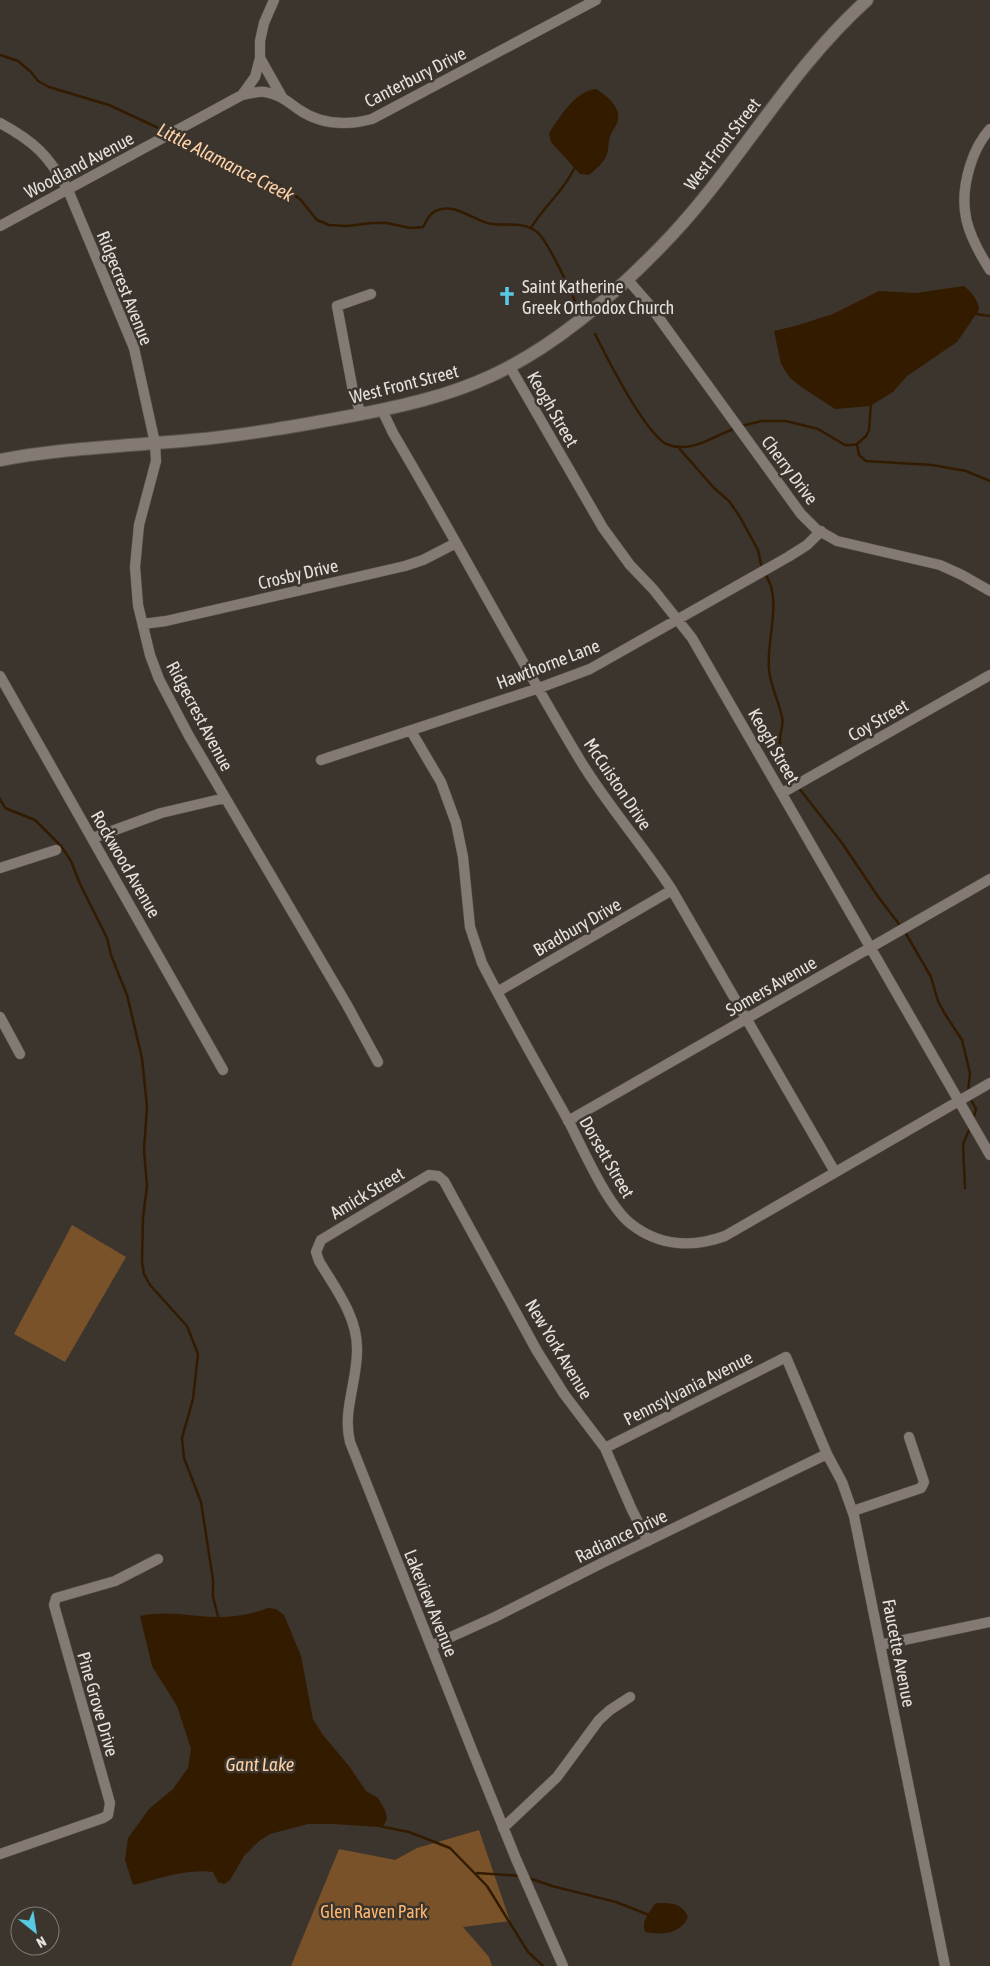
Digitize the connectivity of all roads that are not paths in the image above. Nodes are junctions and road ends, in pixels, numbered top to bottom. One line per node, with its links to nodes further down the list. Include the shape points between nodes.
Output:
1 (274, 0): 4 (street, Woodland Avenue, via 264,23)
2 (596, 0): 6 (street, Canterbury Drive, via 372,119 331,123 311,117)
3 (867, 0): 12 (street, West Front Street, via 809,60 683,222)
4 (260, 58): 5 (street, Woodland Avenue, via 255,77); 6 (street)
5 (242, 95): 6 (street, Canterbury Drive, via 263,92); 9 (street, Woodland Avenue)
6 (282, 97)
7 (0, 123): 9 (street, Ridgecrest Avenue, via 42,152)
8 (990, 129): 11 (street, via 972,157 965,181 963,206 966,223)
9 (68, 190): 10 (street, Woodland Avenue); 17 (street, Ridgecrest Avenue, via 134,348)
10 (0, 226)
11 (990, 270)
12 (627, 279): 14 (street, West Front Street, via 602,302); 19 (street, Cherry Drive, via 648,303 801,514)
13 (371, 294): 16 (street, via 337,306 353,391)
14 (510, 367): 15 (street, West Front Street, via 451,392); 22 (street, Keogh Street, via 603,528 630,565)
15 (382, 410): 16 (street, West Front Street); 20 (street, McCuiston Drive)
16 (361, 414): 17 (street, West Front Street, via 244,434)
17 (155, 443): 18 (street, West Front Street, via 46,452); 23 (street, Ridgecrest Avenue, via 154,472 136,545 136,586)
18 (0, 460)
19 (821, 531): 21 (street, Cherry Drive, via 837,541 860,548 940,565); 22 (street, Hawthorne Lane, via 788,557)
20 (456, 543): 23 (street, Crosby Drive, via 405,566); 26 (street, McCuiston Drive)
21 (990, 592)
22 (678, 619): 26 (street, Hawthorne Lane, via 590,668); 29 (street, Keogh Street, via 710,666)
23 (143, 624): 30 (street, Ridgecrest Avenue, via 159,679)
24 (990, 675): 29 (street, Coy Street)
25 (0, 676): 31 (street, Rockwood Avenue)
26 (539, 688): 27 (street, Hawthorne Lane); 35 (street, McCuiston Drive, via 596,786)
27 (412, 731): 28 (street, Hawthorne Lane); 37 (street, Dorsett Street, via 451,806 460,840 470,927 482,963)
28 (321, 760)
29 (782, 793): 36 (street, Keogh Street)
30 (225, 798): 31 (street, via 154,816); 41 (street, Ridgecrest Avenue)
31 (93, 838): 42 (street, Rockwood Avenue)
32 (56, 850): 33 (street)
33 (0, 868)
34 (990, 879): 36 (street, Somers Avenue)
35 (672, 890): 37 (street, Bradbury Drive); 39 (street, McCuiston Drive)
36 (870, 948): 39 (street, Somers Avenue); 44 (street, Keogh Street)
37 (497, 992): 45 (street, Dorsett Street)
38 (0, 1017): 40 (street)
39 (746, 1019): 45 (street, Somers Avenue); 47 (street, McCuiston Drive)
40 (20, 1054)
41 (378, 1062)
42 (223, 1070)
43 (990, 1083): 44 (street, Dorsett Street)
44 (958, 1101): 46 (street, Keogh Street); 47 (street, Dorsett Street)
45 (568, 1121): 47 (street, Dorsett Street, via 620,1213 643,1232 667,1242 698,1244 725,1236)
46 (990, 1155)
47 (835, 1172)
48 (438, 1176): 49 (street, Amick Street, via 419,1180 321,1240); 52 (street, New York Avenue, via 466,1218 564,1394)
49 (318, 1246): 58 (street, Lakeview Avenue, via 319,1261 356,1333 357,1350 346,1422 350,1442)
50 (786, 1357): 52 (street, Pennsylvania Avenue); 53 (street, Faucette Avenue)
51 (909, 1437): 54 (street, via 924,1482 920,1488)
52 (605, 1448): 55 (street, New York Avenue)
53 (827, 1454): 54 (street, Faucette Avenue); 55 (street, Radiance Drive)
54 (853, 1511): 59 (street, Faucette Avenue)
55 (648, 1541): 58 (street, Radiance Drive)
56 (158, 1559): 62 (street, Pine Grove Drive, via 115,1581 56,1598 55,1602 110,1804 108,1815)
57 (990, 1622): 59 (street)
58 (430, 1646): 61 (street, Lakeview Avenue)
59 (880, 1646): 64 (street, Faucette Avenue)
60 (630, 1697): 61 (street, via 599,1720 557,1777)
61 (503, 1828): 63 (street, Lakeview Avenue)
62 (0, 1854)
63 (563, 1966)
64 (946, 1966)

